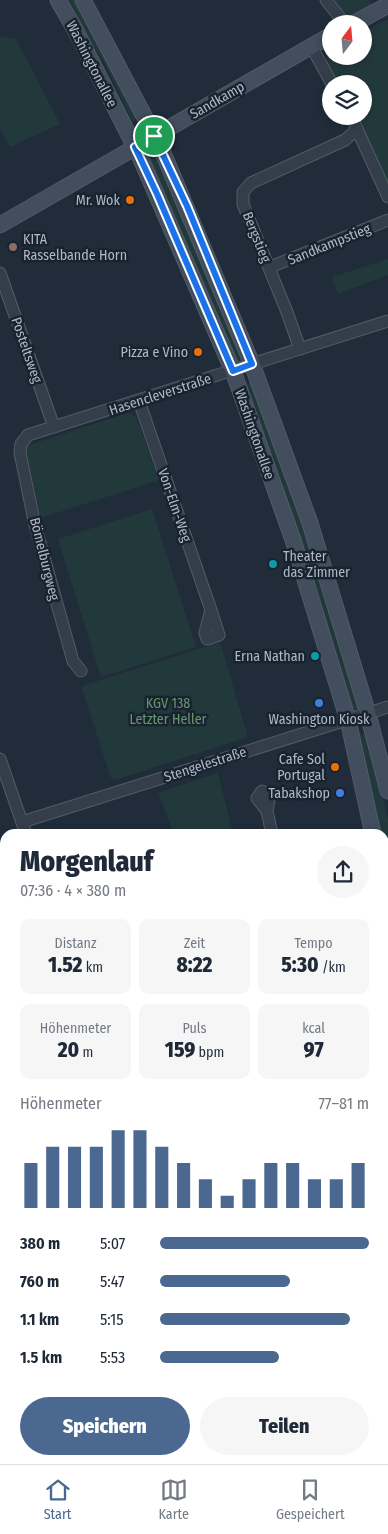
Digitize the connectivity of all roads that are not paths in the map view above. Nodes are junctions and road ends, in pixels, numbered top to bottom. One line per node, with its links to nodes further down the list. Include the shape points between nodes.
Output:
1 (58, 0): 13 (street, Washingtonallee)
2 (83, 0): 12 (street, Washingtonallee)
3 (326, 0): 5 (street)
4 (388, 5): 6 (street)
5 (338, 15)
6 (370, 15)
7 (322, 40): 8 (street, Sandkamp)
8 (311, 46): 9 (street); 12 (street, Sandkamp)
9 (327, 75)
10 (355, 125): 11 (street)
11 (357, 130): 14 (street); 17 (street, Bergstieg, via 345,140 251,183 243,192 244,204)
12 (154, 136): 13 (street, Sandkamp); 21 (street, Washingtonallee, via 187,206)
13 (135, 147): 16 (street, Sandkamp); 22 (street, Washingtonallee)
14 (388, 197)
15 (388, 220): 17 (street, Sandkampstieg)
16 (0, 225)
17 (270, 268): 20 (street, Bergstieg)
18 (0, 273): 24 (street, Posteltsweg)
19 (388, 321): 20 (street, Hasencleverstraße)
20 (300, 349): 21 (street, Hasencleverstraße)
21 (252, 364): 22 (street, Hasencleverstraße); 29 (street, Washingtonallee, via 310,523)
22 (233, 371): 23 (street, Hasencleverstraße); 30 (street, Washingtonallee, via 293,540)
23 (139, 401): 24 (street, Hasencleverstraße); 26 (street, Von-Elm-Weg)
24 (54, 427): 25 (street, Hasencleverstraße, via 28,435)
25 (21, 444): 27 (street, Bömelburgweg, via 20,453 35,525 73,661)
26 (210, 610)
27 (81, 671)
28 (388, 707): 29 (street, Stengelestraße)
29 (368, 714): 30 (street, Stengelestraße); 32 (street, Washingtonallee)
30 (348, 720): 34 (street, Stengelestraße); 37 (street, Washingtonallee)
31 (0, 759): 34 (street)
32 (388, 791)
33 (267, 811): 36 (street)
34 (22, 822): 35 (street)
35 (24, 829)
36 (271, 829)
37 (373, 829)

